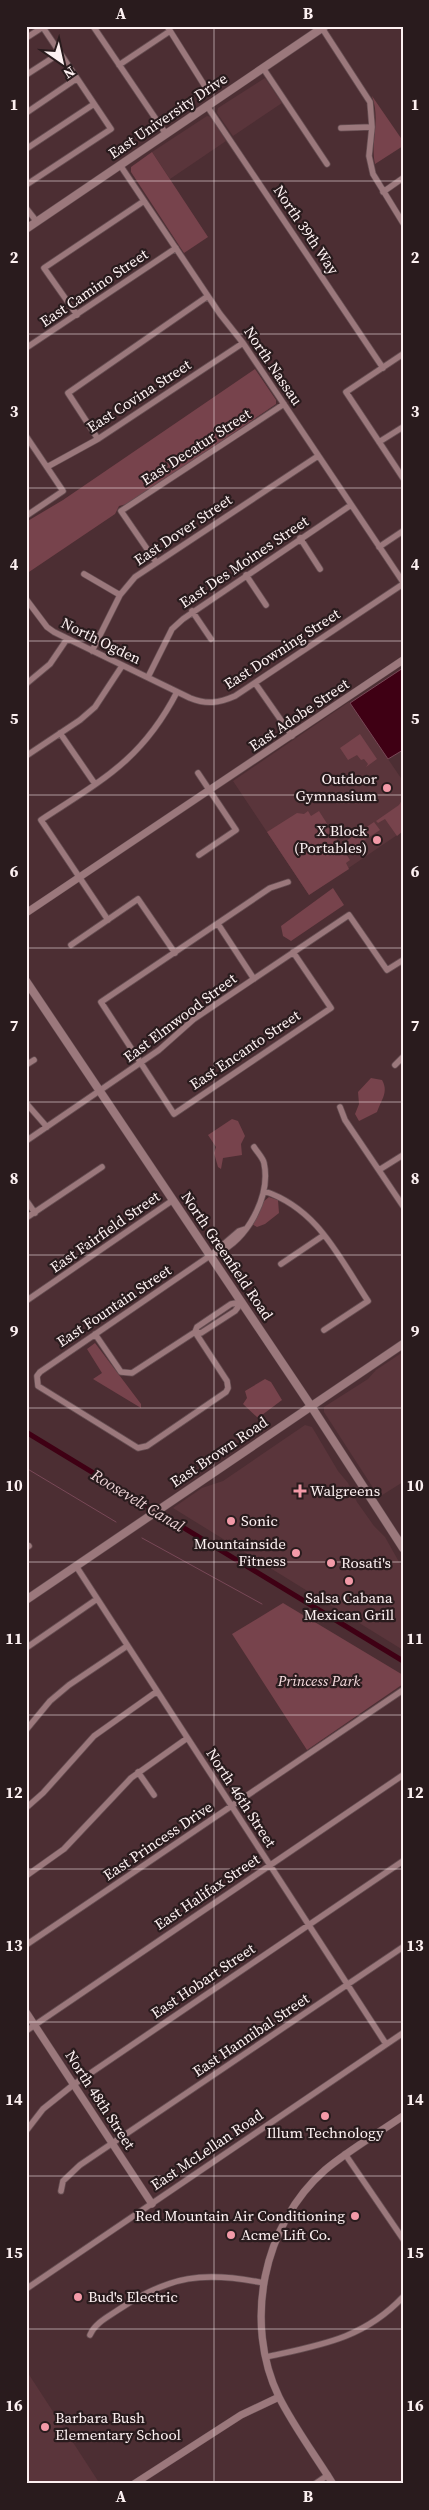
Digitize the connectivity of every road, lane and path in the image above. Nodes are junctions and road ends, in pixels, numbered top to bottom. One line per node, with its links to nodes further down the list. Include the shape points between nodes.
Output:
1 (42, 26): 5 (street); 6 (street)
2 (94, 27): 7 (street)
3 (324, 27): 8 (main road, East University Drive); 16 (street, via 365,91 370,102)
4 (169, 28): 7 (street); 11 (street)
5 (26, 38)
6 (60, 53): 9 (street); 10 (street)
7 (119, 64): 17 (street)
8 (263, 68): 13 (main road, East University Drive); 19 (street)
9 (26, 75)
10 (76, 79): 12 (street); 14 (street)
11 (206, 88)
12 (94, 104): 18 (street); 22 (street, via 111,129)
13 (207, 106): 17 (main road, East University Drive); 35 (street, North 39th Way)
14 (26, 113)
15 (341, 128): 16 (street)
16 (372, 128): 23 (street, via 369,156 373,174)
17 (166, 134): 20 (main road, East University Drive)
18 (26, 150)
19 (327, 164)
20 (120, 165): 24 (street, North Nassau); 26 (main road, East University Drive)
21 (403, 178): 23 (street)
22 (26, 186)
23 (383, 192): 27 (street)
24 (144, 201): 29 (street, North Nassau); 31 (street, via 44,268)
25 (26, 208): 26 (street)
26 (37, 222): 28 (main road, East University Drive)
27 (403, 222)
28 (27, 227)
29 (176, 248): 30 (street, North Nassau); 31 (street, East Camino Street)
30 (208, 296): 32 (street, North Nassau); 39 (street, via 68,393)
31 (77, 316): 33 (street, East Camino Street)
32 (243, 343): 36 (street, North Nassau); 39 (street, East Covina Street)
33 (27, 345)
34 (403, 354): 35 (street)
35 (383, 368): 40 (street, via 346,392)
36 (284, 404): 41 (street, North Nassau); 49 (street, East Decatur Street, via 121,511)
37 (403, 427): 40 (street)
38 (26, 436): 42 (street)
39 (98, 439): 42 (street, East Covina Street)
40 (379, 442): 43 (street)
41 (318, 456): 44 (street, North Nassau); 49 (street, East Dover Street)
42 (47, 467): 45 (street, via 63,491)
43 (403, 478)
44 (351, 505): 47 (street, East Des Moines Street); 48 (street, North Nassau)
45 (26, 516)
46 (403, 531): 48 (street)
47 (300, 538): 50 (street); 52 (street, East Des Moines Street)
48 (379, 547): 53 (street, North Nassau)
49 (156, 562): 54 (street, East Dover Street)
50 (320, 569)
51 (84, 574): 54 (street)
52 (246, 576): 56 (street); 58 (street, East Des Moines Street)
53 (403, 583): 65 (street, East Downing Street)
54 (120, 595): 61 (street, East Dover Street)
55 (26, 598): 57 (street, North Ogden)
56 (266, 605)
57 (29, 608): 59 (street, North Ogden, via 47,627)
58 (192, 611): 60 (street); 64 (street, East Des Moines Street, via 172,629)
59 (67, 639): 61 (street, North Ogden); 66 (street, via 50,664)
60 (211, 639)
61 (92, 651): 63 (street, North Ogden)
62 (403, 660): 69 (street, East Adobe Street)
63 (122, 666): 64 (street, North Ogden); 68 (street, via 95,707)
64 (148, 677): 67 (street, North Ogden)
65 (254, 682): 67 (street, East Downing Street, via 219,703 196,701); 69 (street)
66 (26, 684)
67 (177, 692): 72 (street, via 158,727 144,744)
68 (60, 733): 70 (street); 72 (street)
69 (292, 736): 73 (street, East Adobe Street)
70 (26, 756)
71 (198, 773): 73 (street)
72 (96, 784): 75 (street, via 41,820)
73 (210, 791): 74 (street, via 236,830); 75 (street, East Adobe Street)
74 (199, 855)
75 (80, 878): 77 (street, East Adobe Street); 78 (street)
76 (288, 882): 79 (street, via 270,888)
77 (27, 910)
78 (108, 920): 80 (street); 82 (street, via 138,900)
79 (218, 924): 82 (street); 84 (street)
80 (71, 945)
81 (293, 952): 83 (street, East Elmwood Street, via 349,915 387,970); 84 (street, East Elmwood Street); 88 (street, East Encanto Street, via 331,1008 174,1114)
82 (175, 953): 88 (street, via 101,1002)
83 (403, 960)
84 (254, 978): 88 (street, East Elmwood Street, via 194,1019)
85 (26, 981): 91 (main road, North Greenfield Road)
86 (403, 1057): 90 (street)
87 (34, 1060): 89 (street)
88 (140, 1063): 91 (street, East Elmwood Street)
89 (26, 1064)
90 (395, 1065)
91 (100, 1091): 94 (street, East Elmwood Street); 102 (main road, North Greenfield Road)
92 (26, 1103): 94 (street)
93 (340, 1107): 99 (street, via 345,1120)
94 (46, 1127): 95 (street, East Elmwood Street)
95 (26, 1141)
96 (254, 1147): 100 (street, via 264,1161)
97 (403, 1155): 99 (street)
98 (102, 1167): 104 (street)
99 (379, 1170): 103 (street)
100 (264, 1191): 106 (street, via 292,1203); 107 (street, East Fountain Street, via 245,1228)
101 (26, 1200): 104 (street)
102 (173, 1200): 107 (main road, North Greenfield Road); 109 (street, East Fairfield Street)
103 (403, 1206)
104 (35, 1213): 105 (street)
105 (26, 1218)
106 (324, 1234): 108 (street); 113 (street, via 368,1301)
107 (211, 1255): 110 (main road, North Greenfield Road); 115 (street, East Fountain Street)
108 (281, 1264)
109 (26, 1301)
110 (242, 1302): 111 (street, via 231,1304); 112 (street); 117 (main road, North Greenfield Road)
111 (206, 1320): 112 (street); 114 (street)
112 (210, 1327): 114 (street, via 201,1333)
113 (324, 1330)
114 (195, 1332): 115 (street, via 136,1372 128,1374 121,1372); 115 (street, East Fountain Street, via 228,1384 226,1392 138,1448 42,1390 37,1381 40,1372)
115 (95, 1334)
116 (403, 1344): 117 (main road, East Brown Road)
117 (311, 1406): 118 (main road, North Greenfield Road); 119 (main road, East Brown Road)
118 (403, 1548)
119 (76, 1566): 120 (street, North 46th Street); 121 (main road, East Brown Road)
120 (97, 1599): 122 (street, North 46th Street); 123 (street)
121 (26, 1600)
122 (127, 1646): 125 (street, North 46th Street); 126 (street, via 69,1685 50,1701)
123 (26, 1648)
124 (403, 1690): 131 (street, East Princess Drive)
125 (156, 1692): 127 (street, North 46th Street); 132 (street, via 94,1736 44,1793)
126 (26, 1730)
127 (186, 1739): 128 (street); 131 (street, North 46th Street)
128 (138, 1772): 130 (street); 135 (street, via 64,1849)
129 (403, 1775): 134 (street, East Halifax Street)
130 (154, 1795)
131 (231, 1806): 134 (street, North 46th Street); 137 (street, East Princess Drive)
132 (26, 1808)
133 (403, 1861): 136 (street, East Hobart Street)
134 (270, 1865): 136 (street, North 46th Street); 141 (street, East Halifax Street)
135 (26, 1876)
136 (308, 1925): 139 (street, North 46th Street); 145 (street, East Hobart Street)
137 (26, 1945)
138 (403, 1947): 139 (street, East Hannibal Street)
139 (347, 1985): 144 (street, North 46th Street); 148 (street, East Hannibal Street)
140 (26, 2012): 141 (street, North 48th Street)
141 (35, 2025): 142 (street, East Halifax Street); 145 (street, North 48th Street)
142 (26, 2031)
143 (403, 2032): 144 (street, East McLellan Road)
144 (386, 2044): 151 (street, East McLellan Road)
145 (73, 2085): 147 (street, East Hobart Street, via 43,2109); 148 (street, North 48th Street)
146 (403, 2116): 149 (street)
147 (26, 2132)
148 (112, 2144): 150 (street, East Hannibal Street, via 69,2174); 151 (street, North 48th Street)
149 (345, 2154): 152 (street); 153 (street, via 324,2171 294,2205 279,2232)
150 (61, 2191)
151 (152, 2204): 154 (street, East McLellan Road)
152 (403, 2239)
153 (264, 2283): 156 (street, via 213,2275 164,2286 132,2301 98,2324); 157 (street, via 261,2314)
154 (26, 2289)
155 (403, 2297): 157 (street, via 382,2317 345,2338)
156 (90, 2335)
157 (266, 2356): 158 (street)
158 (279, 2397): 159 (street); 160 (street, via 241,2415)
159 (328, 2475): 161 (street); 162 (street)
160 (134, 2484)
161 (314, 2484)
162 (333, 2484)

